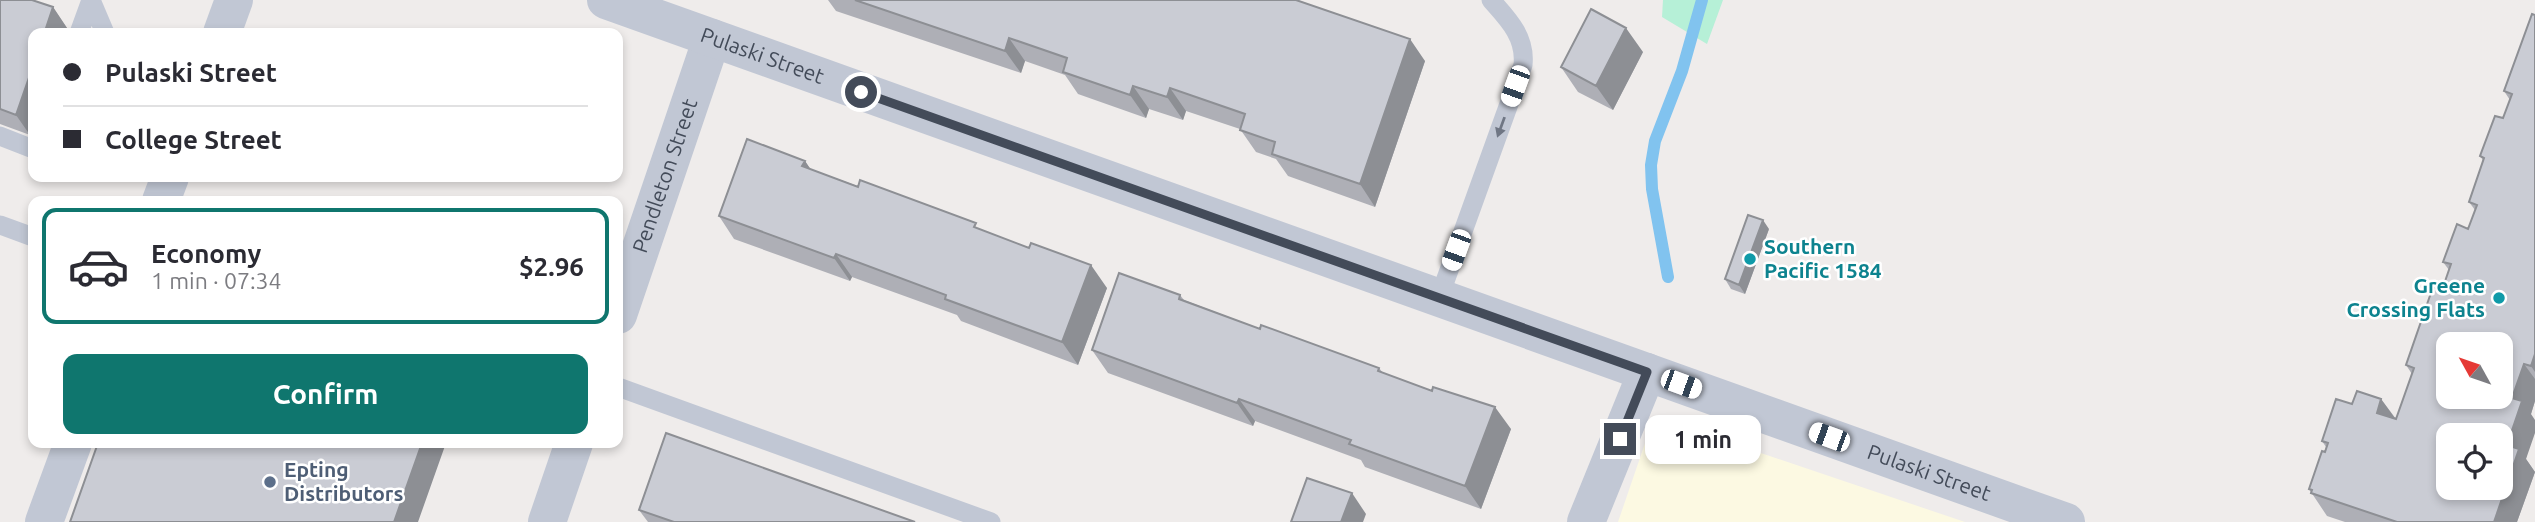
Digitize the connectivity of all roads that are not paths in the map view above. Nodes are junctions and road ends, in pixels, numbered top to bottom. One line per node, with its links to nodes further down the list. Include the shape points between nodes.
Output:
1 (91, 0): 5 (lane); 6 (lane); 7 (lane)
2 (234, 0): 8 (street)
3 (606, 0): 9 (street, Pulaski Street)
4 (1491, 0): 14 (lane, one-way to 14, via 1521,40 1523,65)
5 (81, 28)
6 (87, 28)
7 (103, 28)
8 (224, 28)
9 (712, 38): 14 (street, Pulaski Street); 15 (street, Pendleton Street)
10 (0, 136): 11 (lane)
11 (28, 147)
12 (0, 225): 13 (lane)
13 (28, 235)
14 (1439, 298): 16 (street, Pulaski Street)
15 (623, 300)
16 (1647, 372): 23 (street); 24 (street, Pulaski Street)
17 (623, 389): 22 (lane)
18 (71, 448): 20 (street)
19 (572, 448): 21 (street)
20 (44, 522)
21 (547, 522)
22 (991, 522)
23 (1587, 522)
24 (2066, 522)

